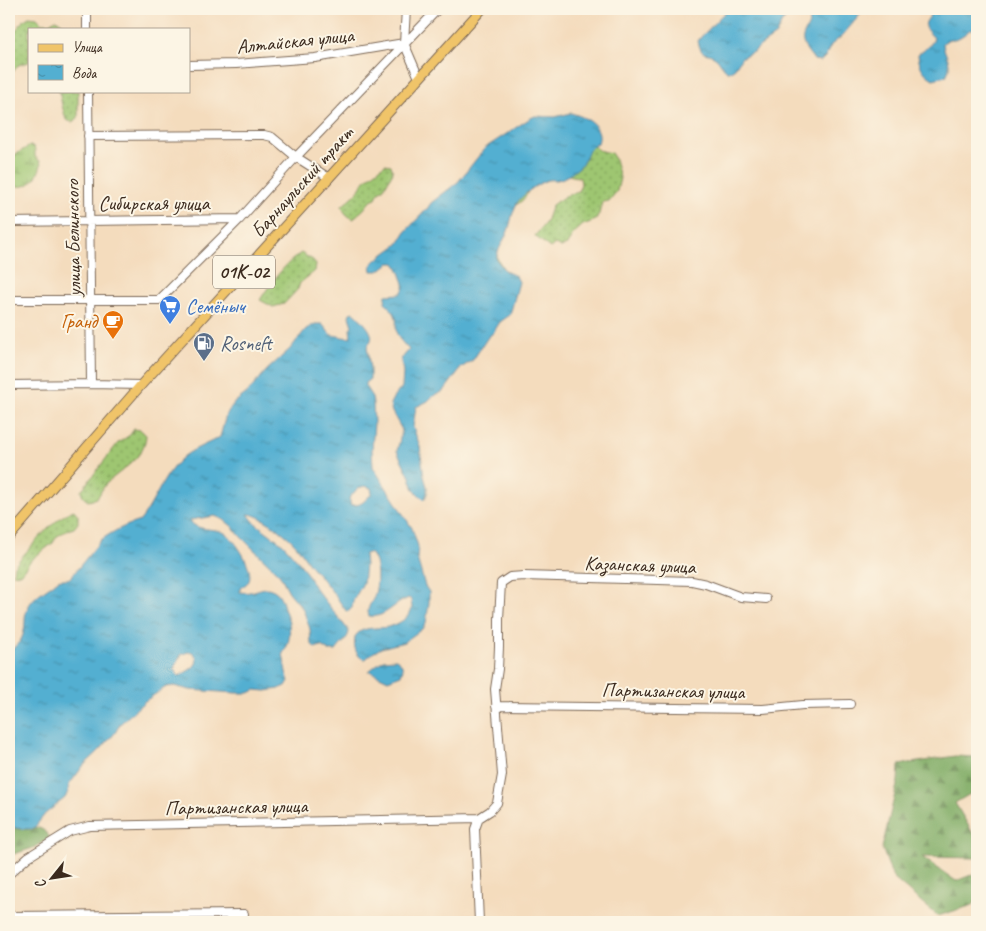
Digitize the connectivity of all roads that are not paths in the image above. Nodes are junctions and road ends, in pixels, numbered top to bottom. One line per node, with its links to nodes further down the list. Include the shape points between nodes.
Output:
1 (87, 9): 5 (street)
2 (406, 9): 6 (street)
3 (438, 9): 6 (street)
4 (482, 9): 8 (main road, Барнаульский тракт / 01К-02)
5 (87, 28)
6 (404, 43): 7 (street, Алтайская улица, via 315,58); 8 (street); 11 (street)
7 (190, 65)
8 (419, 78): 12 (main road, Барнаульский тракт / 01К-02)
9 (88, 92): 10 (street, улица Белинского)
10 (88, 136): 11 (street, via 264,135 272,137); 14 (street, улица Белинского)
11 (296, 157): 12 (street); 13 (street)
12 (329, 178): 20 (main road, Барнаульский тракт / 01К-02)
13 (240, 219): 14 (street, Сибирская улица); 17 (street, via 159,300)
14 (89, 220): 15 (street, Сибирская улица); 17 (street, улица Белинского)
15 (9, 222)
16 (9, 300): 17 (street)
17 (90, 300): 18 (street, улица Белинского)
18 (91, 384): 19 (street); 20 (street)
19 (9, 385)
20 (141, 385): 21 (main road, Барнаульский тракт / 01К-02)
21 (9, 537)
22 (766, 599): 24 (street, Казанская улица, via 740,597 692,581 510,578 501,583)
23 (850, 704): 24 (street, Партизанская улица, via 763,709)
24 (496, 706): 25 (street, via 502,775 497,803)
25 (479, 818): 26 (street, Партизанская улица, via 90,826 70,831 28,857); 29 (street, via 476,829)
26 (9, 874)
27 (244, 914): 28 (street)
28 (9, 916)
29 (479, 922)

